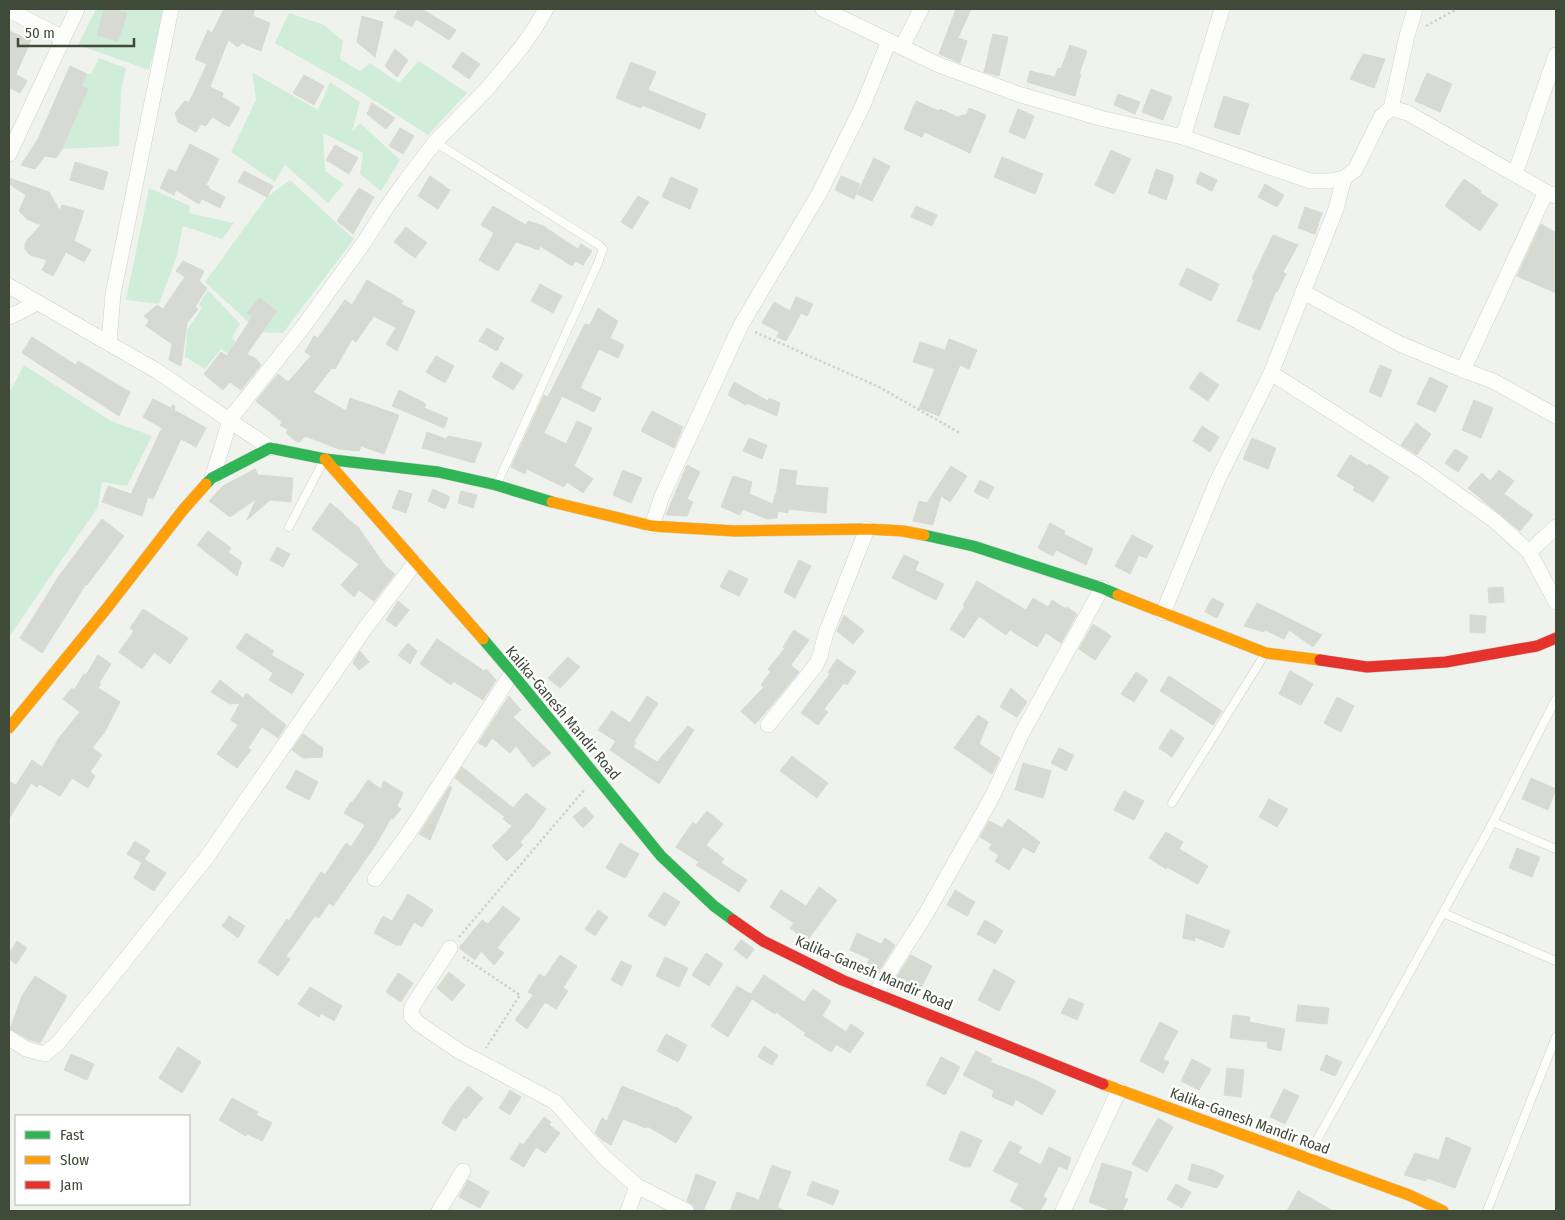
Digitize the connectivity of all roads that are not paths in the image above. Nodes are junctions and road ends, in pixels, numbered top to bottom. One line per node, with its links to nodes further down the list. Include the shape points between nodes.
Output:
1 (77, 9): 9 (street)
2 (171, 9): 23 (street, via 113,294)
3 (546, 9): 14 (street, via 521,48 487,89)
4 (823, 9): 10 (street)
5 (921, 9): 10 (street)
6 (1222, 9): 13 (street)
7 (1415, 9): 12 (street)
8 (9, 10): 9 (street)
9 (63, 38): 15 (street)
10 (896, 44): 13 (street, via 939,65 1018,94 1100,118); 32 (street, via 820,192 741,325 662,496)
11 (1556, 55): 16 (street)
12 (1392, 108): 16 (street, via 1408,113); 17 (street, via 1381,118 1355,170)
13 (1183, 137): 17 (street, via 1310,181)
14 (435, 142): 27 (street, via 303,327); 31 (lane, via 603,249)
15 (9, 154)
16 (1515, 174): 18 (street)
17 (1344, 178): 20 (street, via 1336,209)
18 (1551, 194): 24 (street)
19 (9, 286): 21 (street)
20 (1303, 292): 24 (street, via 1400,344); 25 (street)
21 (37, 303): 22 (street); 23 (street)
22 (9, 317)
23 (109, 343): 27 (street)
24 (1463, 370): 26 (street, via 1493,381)
25 (1271, 373): 36 (street, via 1422,469 1495,521); 40 (street, via 1218,479)
26 (1556, 416)
27 (230, 420): 28 (street); 30 (street)
28 (270, 448): 29 (street); 30 (street)
29 (325, 458): 31 (street, via 438,472); 33 (lane); 37 (street, Kalika-Ganesh Mandir Road)
30 (212, 478): 46 (street)
31 (496, 485): 32 (street)
32 (652, 526): 35 (street, via 735,531)
33 (289, 527)
34 (1556, 527): 36 (street)
35 (867, 529): 38 (street, via 903,531 974,546); 45 (street, via 816,665)
36 (1529, 552): 39 (street)
37 (415, 563): 43 (street, Kalika-Ganesh Mandir Road); 56 (street, via 363,632 207,857 58,1043 45,1054 26,1049)
38 (1102, 588): 40 (street); 54 (street, via 1022,733 988,805)
39 (1556, 602)
40 (1163, 613): 42 (street)
41 (1556, 638): 42 (street, via 1537,646 1446,662 1367,667)
42 (1266, 653): 47 (lane)
43 (512, 673): 50 (street, via 408,834); 54 (street, Kalika-Ganesh Mandir Road, via 661,856 714,906 763,941)
44 (1556, 699): 48 (lane)
45 (768, 725)
46 (9, 728)
47 (1172, 803)
48 (1493, 822): 49 (lane); 51 (lane)
49 (1556, 849)
50 (375, 879)
51 (1443, 913): 53 (lane); 58 (lane)
52 (450, 948): 60 (street, via 412,1006 411,1016 459,1051 555,1102 605,1158)
53 (1556, 961)
54 (876, 993): 57 (street, Kalika-Ganesh Mandir Road)
55 (1556, 1037): 66 (lane)
56 (9, 1038)
57 (1119, 1090): 58 (street, Kalika-Ganesh Mandir Road); 64 (street)
58 (1307, 1158): 65 (street, Kalika-Ganesh Mandir Road, via 1409,1195)
59 (463, 1171): 61 (street)
60 (637, 1186): 62 (street); 63 (street)
61 (439, 1211)
62 (628, 1211)
63 (686, 1211)
64 (1063, 1211)
65 (1443, 1211)
66 (1488, 1211)

